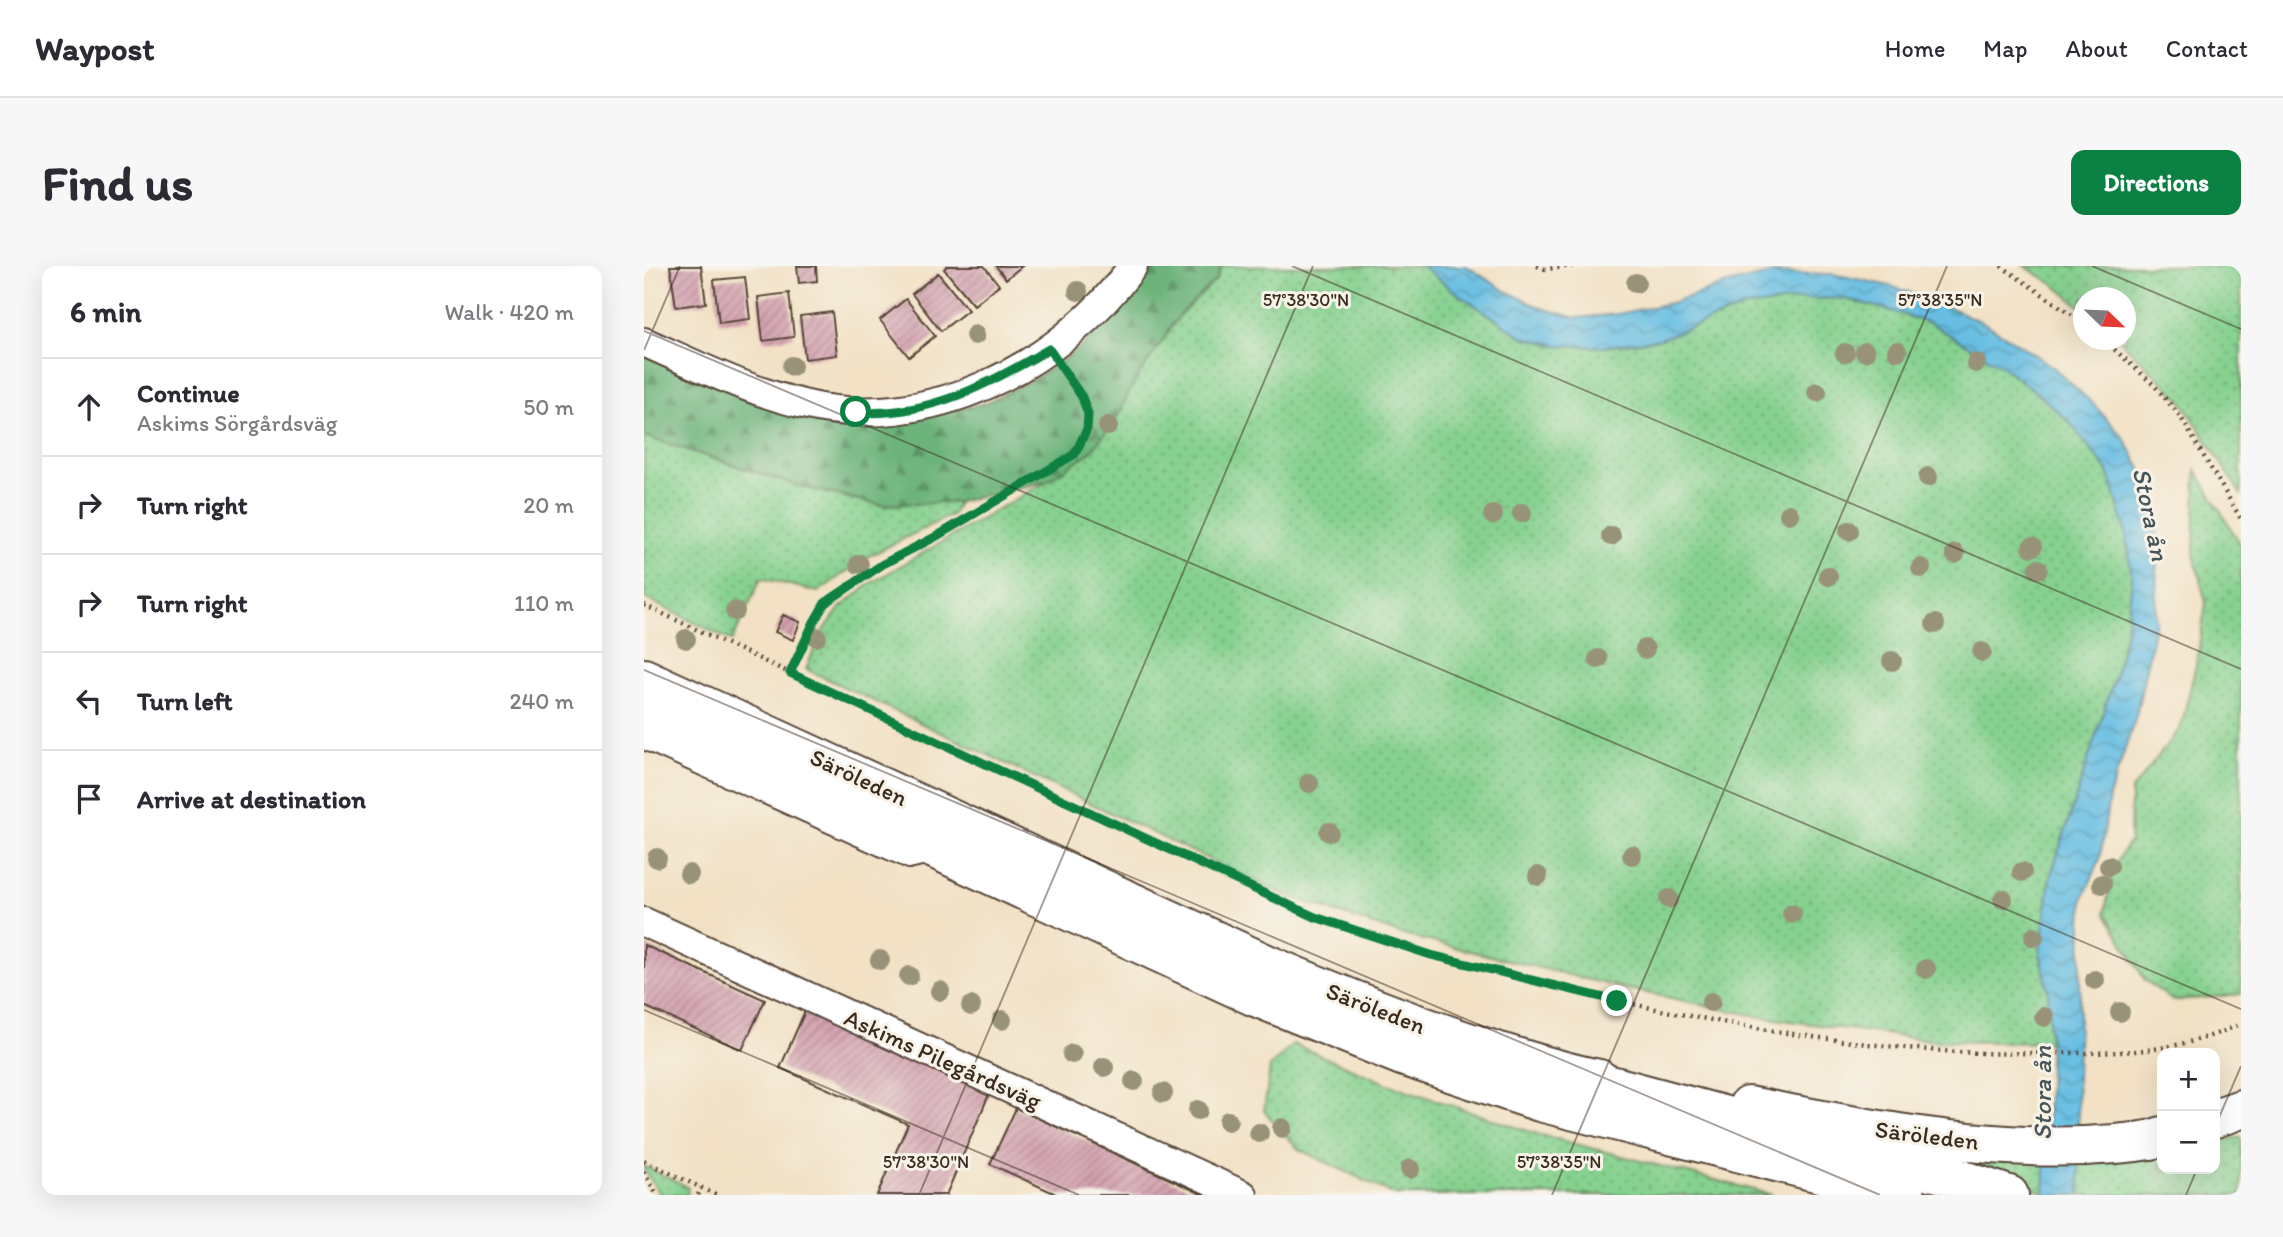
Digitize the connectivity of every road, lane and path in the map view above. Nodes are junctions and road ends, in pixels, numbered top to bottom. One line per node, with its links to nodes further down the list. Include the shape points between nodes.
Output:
1 (1133, 266): 7 (street, via 1101,305)
2 (1537, 266): 3 (path)
3 (1573, 266)
4 (2001, 266): 5 (path)
5 (2073, 315)
6 (644, 342): 7 (street, via 775,396 864,413 966,394)
7 (1049, 349): 11 (path, via 1082,397 1088,414 1087,429 1075,454 883,564 825,603)
8 (2115, 350): 9 (path, via 2180,416)
9 (2241, 519)
10 (644, 605): 11 (path)
11 (790, 673): 17 (path, via 1289,906 1431,955 1538,983 1728,1024 1981,1053 2133,1052 2180,1046)
12 (644, 678): 18 (main road, Säröleden, via 1280,970 1423,1027)
13 (644, 715): 15 (main road, Säröleden)
14 (644, 742): 15 (lane, via 909,861)
15 (945, 852): 31 (main road, Säröleden, via 1253,996 1402,1056 1540,1102)
16 (644, 922): 30 (street, Askims Pilegårdsväg)
17 (2241, 1024)
18 (1566, 1073): 23 (main road, Säröleden, via 1860,1127 1979,1143 2085,1147); 32 (main road)
19 (2241, 1109): 20 (main road)
20 (2220, 1116)
21 (2241, 1125): 22 (main road)
22 (2220, 1128)
23 (2157, 1138)
24 (644, 1161): 26 (path)
25 (644, 1172): 27 (path)
26 (701, 1188): 28 (path); 29 (path)
27 (657, 1195)
28 (698, 1195)
29 (717, 1195)
30 (1243, 1195)
31 (1906, 1195)
32 (2009, 1195)

